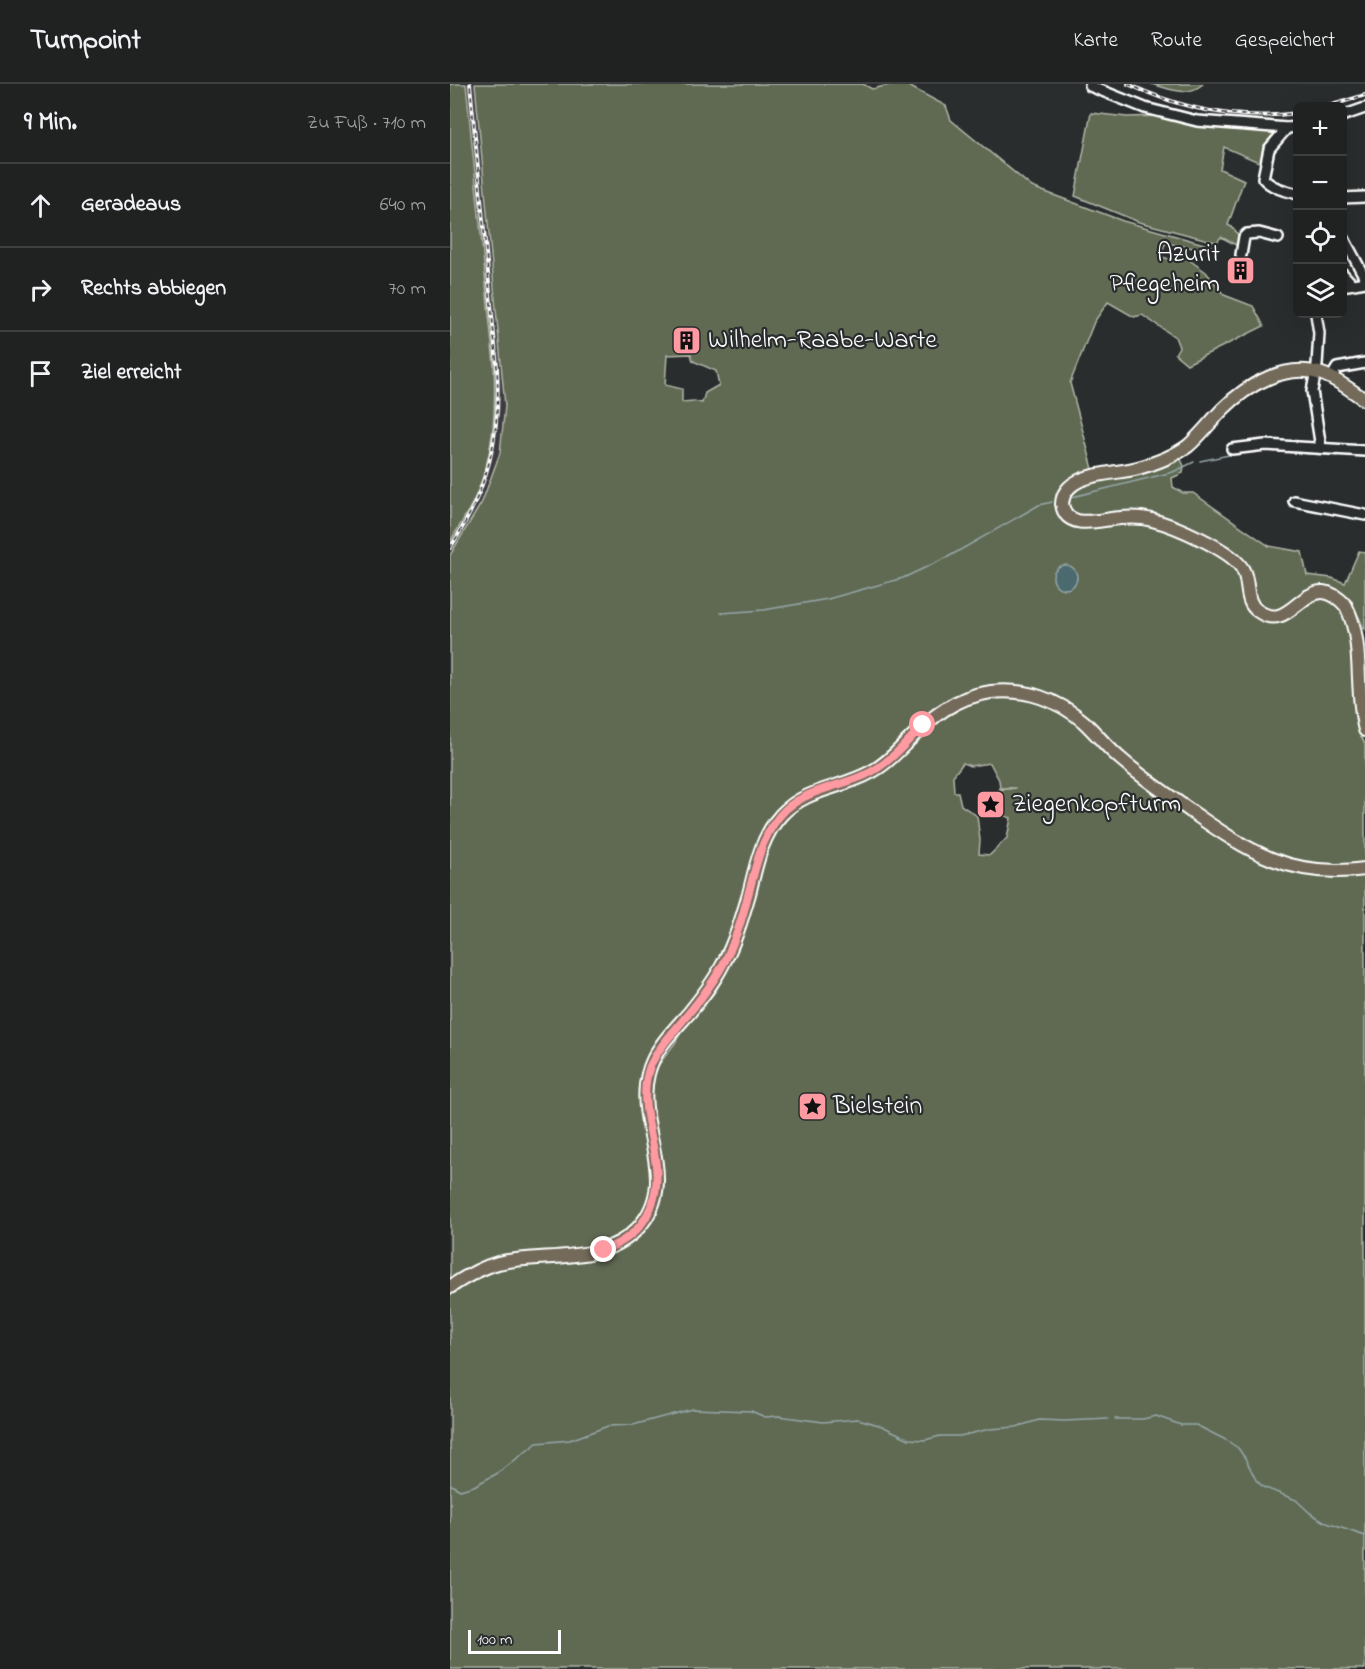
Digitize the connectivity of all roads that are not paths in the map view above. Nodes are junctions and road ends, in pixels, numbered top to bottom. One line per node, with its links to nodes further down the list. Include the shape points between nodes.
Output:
1 (1090, 86): 5 (street, via 1145,108 1197,121)
2 (1365, 108): 3 (street)
3 (1347, 114)
4 (1293, 127): 5 (street)
5 (1287, 128): 6 (street, via 1269,148 1263,178)
6 (1293, 192)
7 (1365, 197): 8 (street)
8 (1347, 198)
9 (1278, 238): 11 (street, via 1247,234)
10 (1347, 245): 12 (street)
11 (1241, 255)
12 (1365, 278)
13 (1365, 282): 14 (street)
14 (1347, 285)
15 (1317, 318): 17 (street)
16 (1365, 363): 18 (street, via 1337,368)
17 (1316, 372): 18 (main road); 20 (street, via 1312,391); 25 (main road, via 1282,374 1256,384 1170,457 1077,481 1068,488 1062,504 1064,513 1072,520 1154,520 1216,547 1239,564 1251,604 1267,615 1283,615 1318,593 1340,600 1352,615 1363,642)
18 (1331, 378): 19 (main road)
19 (1365, 400)
20 (1321, 448): 21 (street, via 1265,445); 22 (street)
21 (1232, 449)
22 (1365, 451)
23 (1294, 501): 24 (street)
24 (1365, 516)
25 (1365, 730)
26 (1365, 869): 27 (main road, via 1303,868 1247,849 1140,775 1078,717 1050,700 999,691 960,701 936,713 879,768 801,799 769,831 725,961 650,1067 645,1104 656,1157 657,1187 652,1205 637,1229 604,1250 495,1264)
27 (450, 1287)

